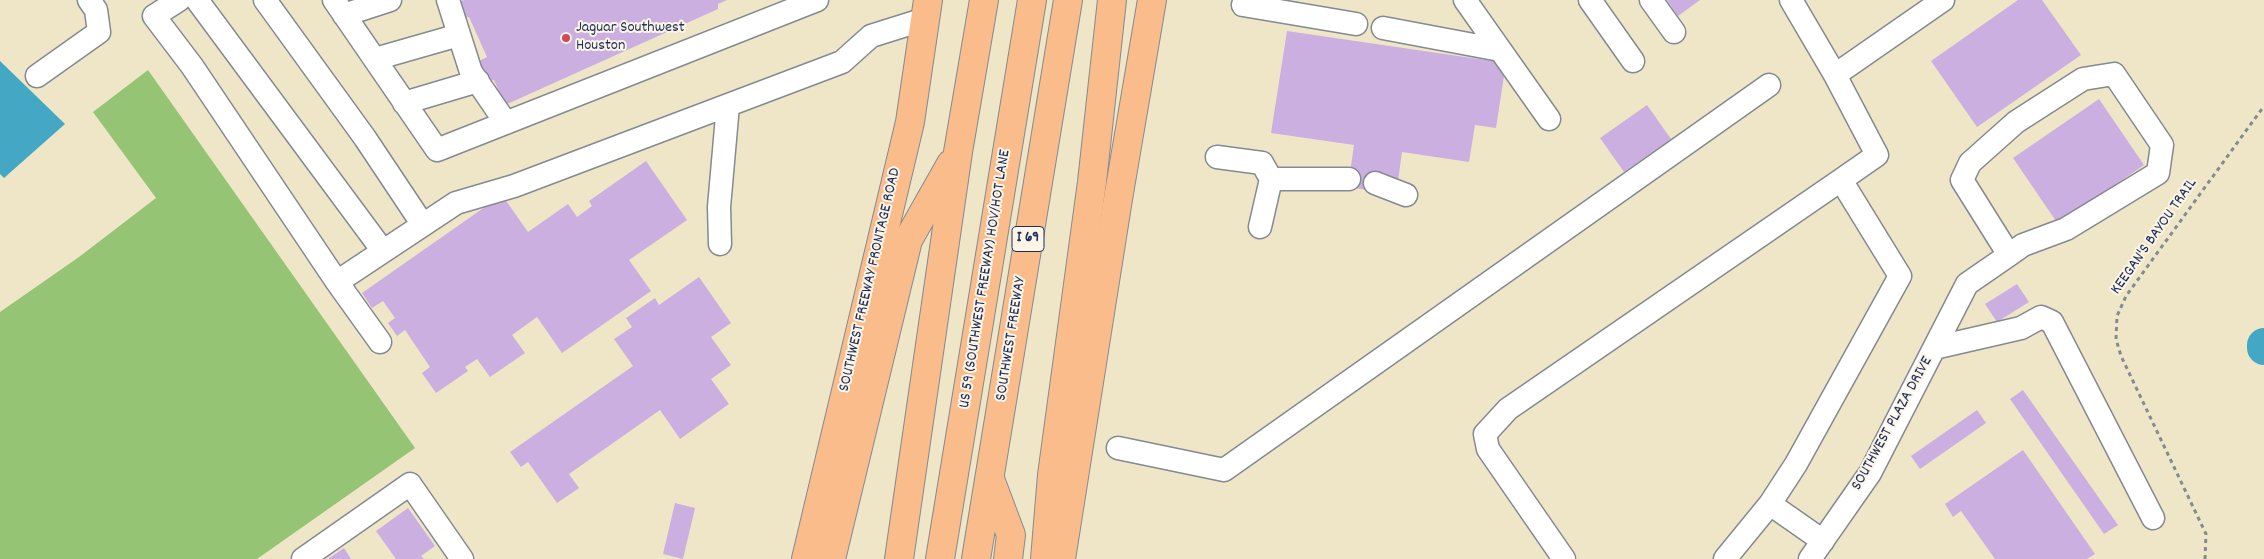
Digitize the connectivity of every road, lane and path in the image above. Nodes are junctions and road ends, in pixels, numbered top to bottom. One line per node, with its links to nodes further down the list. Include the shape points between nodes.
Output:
1 (89, 0): 29 (street, via 96,10 99,32)
2 (179, 0): 49 (street, via 154,16 192,66)
3 (196, 0): 47 (street)
4 (265, 0): 44 (street, via 365,138)
5 (390, 0): 19 (street)
6 (448, 0): 24 (street)
7 (817, 0): 36 (street)
8 (984, 0): 37 (main road)
9 (1032, 0): 62 (main road, US 59 (SOUTHWEST FREEWAY) HOV/HOT LANE)
10 (1068, 0): 53 (main road, SOUTHWEST FREEWAY / I 69)
11 (1112, 0): 65 (main road, via 1092,182 1052,475)
12 (1152, 0): 66 (main road)
13 (1465, 0): 25 (street)
14 (1590, 0): 27 (street)
15 (1651, 0): 23 (street)
16 (1791, 0): 28 (street)
17 (1943, 0): 28 (street)
18 (1243, 5): 21 (street)
19 (339, 7): 26 (street)
20 (927, 9): 33 (street, via 871,36 842,62); 59 (main road, SOUTHWEST FREEWAY FRONTAGE ROAD, via 910,122)
21 (1356, 24)
22 (1383, 28): 25 (street)
23 (1674, 32)
24 (459, 35): 26 (street); 30 (street, via 471,72)
25 (1500, 50): 35 (street)
26 (375, 59): 32 (street)
27 (1633, 61)
28 (1835, 75): 41 (street, via 1877,155)
29 (37, 76)
30 (478, 81): 32 (street); 36 (street)
31 (1769, 85): 52 (street, via 1224,470)
32 (404, 102): 36 (street, via 437,150)
33 (728, 105): 44 (street, via 514,186 456,204); 46 (street, via 719,207)
34 (2264, 106): 70 (path, KEEGAN'S BAYOU TRAIL, via 2126,296 2117,316 2116,339 2121,356 2206,534)
35 (1549, 119)
36 (506, 123)
37 (958, 152): 60 (main road, via 908,240); 61 (main road)
38 (1217, 157): 40 (street, via 1262,163)
39 (1349, 178): 40 (street)
40 (1271, 179): 45 (street)
41 (1842, 180): 54 (street, via 1900,276 1796,464); 67 (street, via 1508,409 1485,434 1488,448)
42 (1375, 183): 43 (street)
43 (1406, 195)
44 (423, 226): 47 (street)
45 (1260, 227)
46 (720, 244)
47 (383, 251): 49 (street)
48 (2009, 255): 48 (street, via 2023,244 2066,229 2158,173 2162,145 2114,74 2083,79 2016,122 1970,163 1962,180); 51 (street, SOUTHWEST PLAZA DRIVE, via 1967,284)
49 (337, 282): 50 (street)
50 (380, 342)
51 (1934, 348): 55 (street, via 2021,328 2041,317 2052,322); 56 (street, SOUTHWEST PLAZA DRIVE, via 1870,474)
52 (1118, 448)
53 (989, 477): 63 (main road, SOUTHWEST FREEWAY / I 69); 64 (main road, via 1011,535)
54 (1770, 504): 56 (street); 68 (street)
55 (2154, 518)
56 (1823, 541): 69 (street, SOUTHWEST PLAZA DRIVE)
57 (303, 559): 58 (street, via 410,484)
58 (462, 559)
59 (806, 559)
60 (831, 559)
61 (899, 559)
62 (940, 559)
63 (976, 559)
64 (1008, 559)
65 (1045, 559)
66 (1062, 559)
67 (1564, 559)
68 (1725, 559)
69 (1810, 559)
70 (2205, 559)

